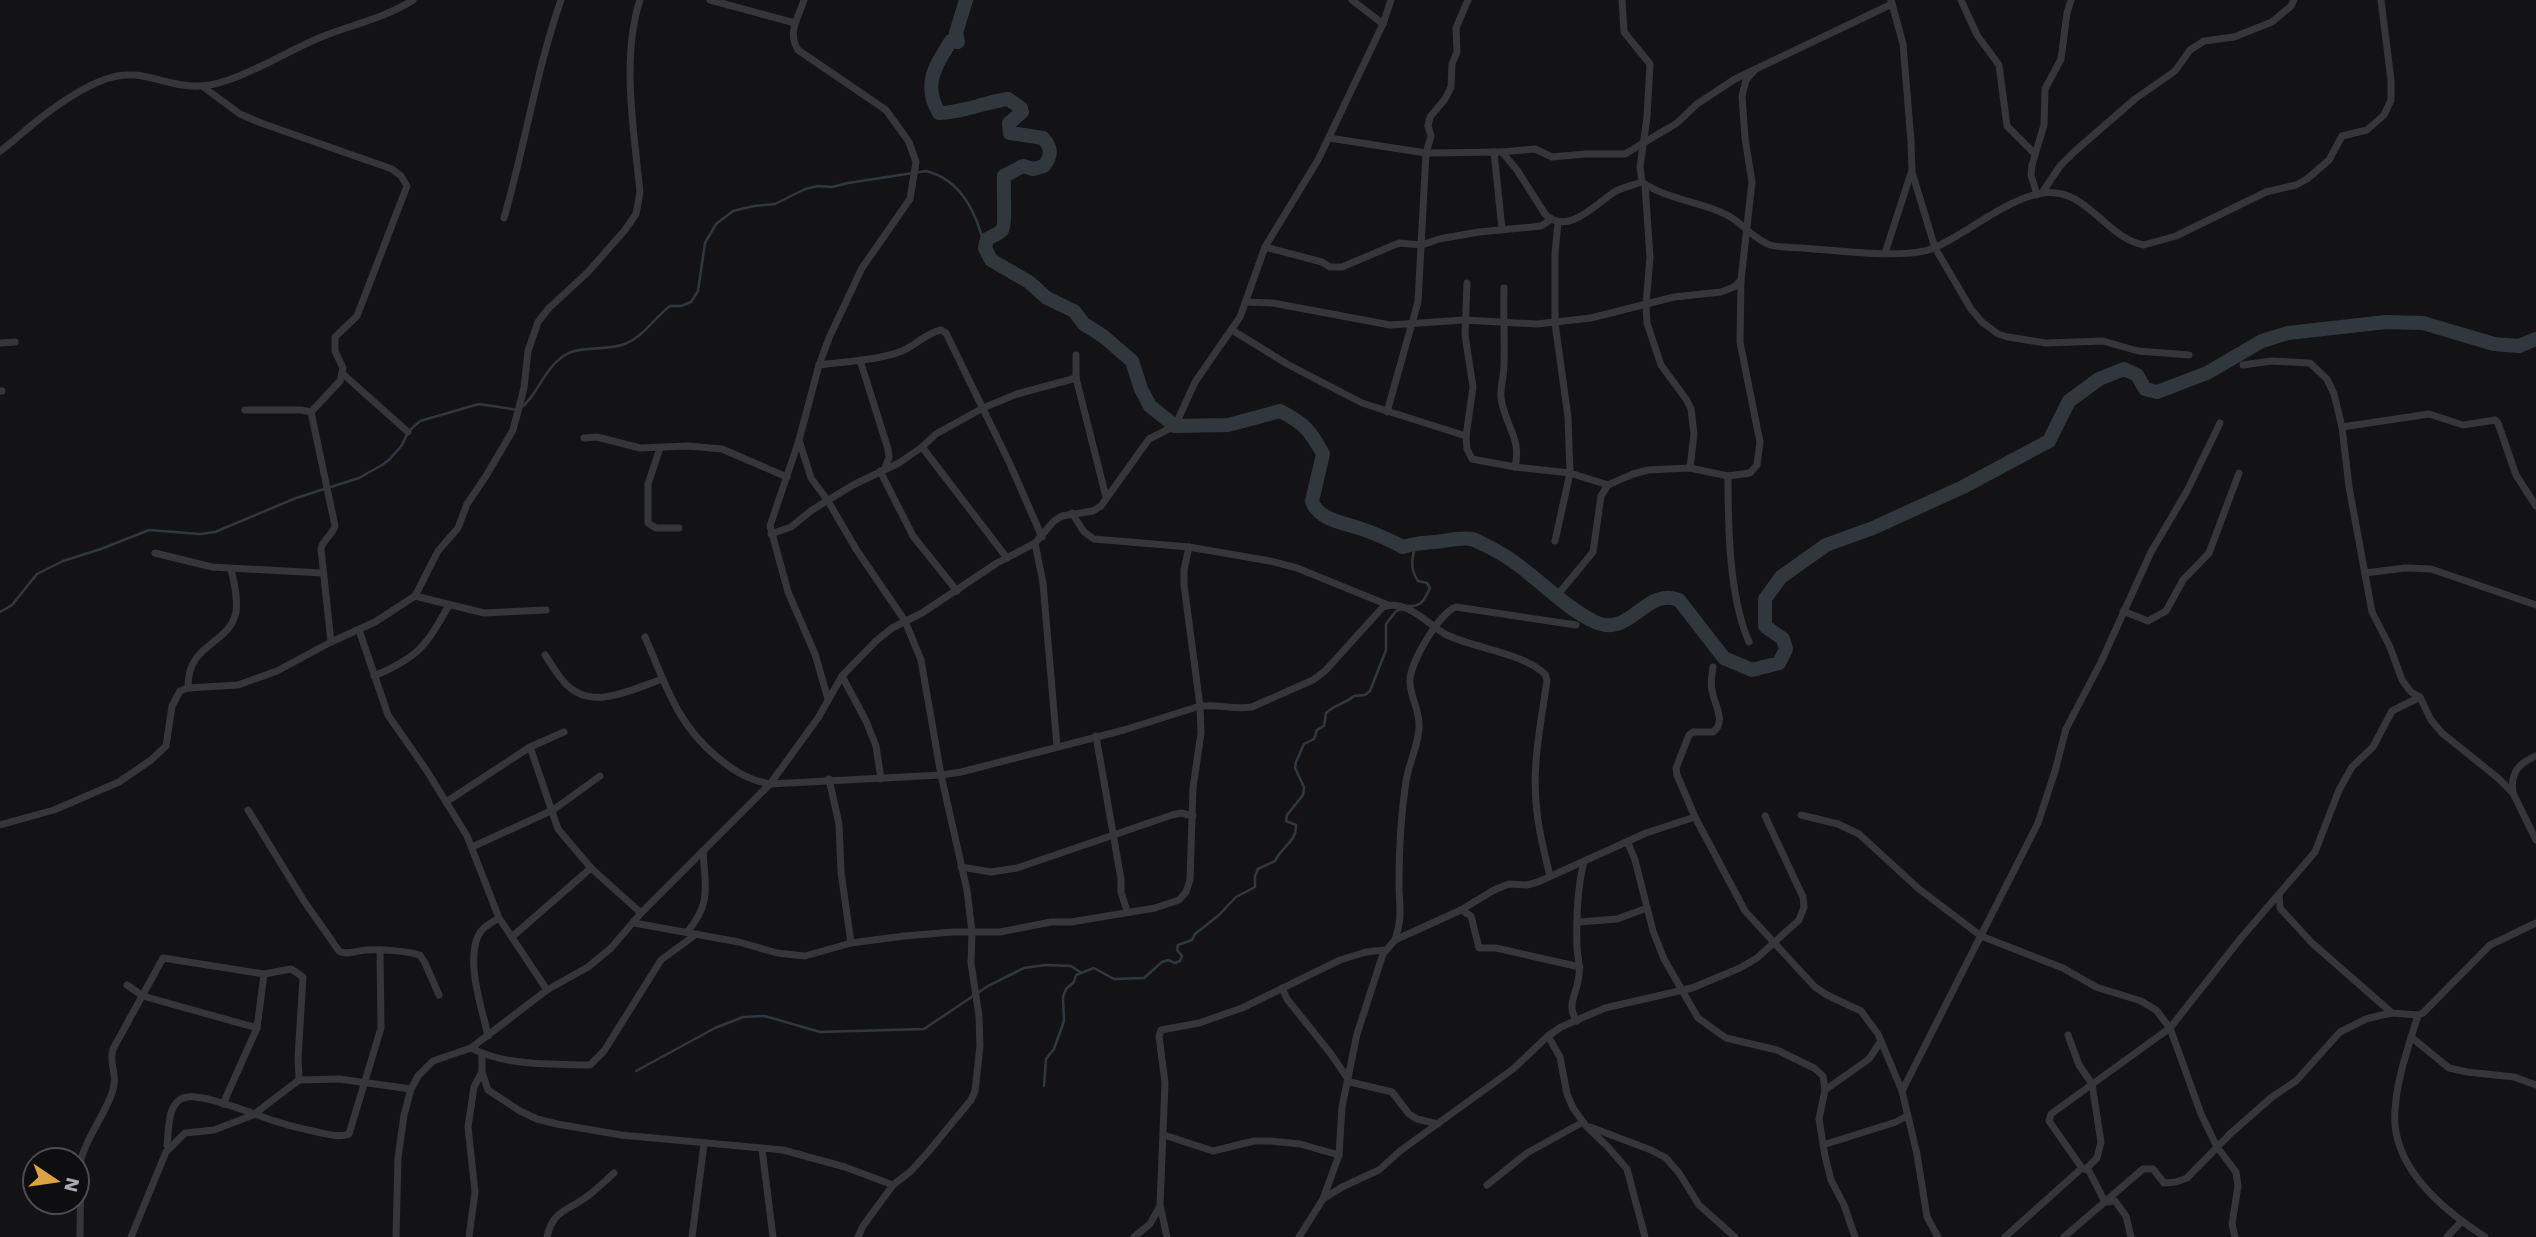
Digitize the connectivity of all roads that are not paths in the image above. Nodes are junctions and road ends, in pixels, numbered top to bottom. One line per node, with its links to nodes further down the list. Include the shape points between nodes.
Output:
1 (413, 0): 18 (street, via 376,19)
2 (561, 0): 28 (street)
3 (640, 0): 92 (street, via 629,57 640,192 636,214 538,322 513,430)
4 (710, 0): 15 (street)
5 (804, 0): 15 (street)
6 (1352, 0): 16 (street)
7 (1391, 0): 16 (street)
8 (1468, 0): 23 (street, via 1455,28 1457,52 1451,87 1430,117)
9 (1622, 0): 20 (street, via 1624,32 1650,64)
10 (1961, 0): 24 (street, via 1998,65 2007,126)
11 (2071, 0): 24 (street, via 2061,59 2045,89 2044,125)
12 (2294, 0): 27 (street, via 2272,22 2234,37 2204,41 2190,50 2175,71 2074,152)
13 (2381, 0): 27 (street, via 2391,80 2388,107 2367,130 2342,136 2329,160 2307,179 2266,192 2188,231 2144,245 2123,236 2071,197)
14 (1892, 2): 17 (street); 25 (street, via 1903,44)
15 (795, 23): 51 (street, via 792,41 798,50 886,110 909,142 916,162 910,199 862,268)
16 (1383, 24): 19 (street)
17 (1755, 71): 20 (street, via 1715,91 1677,123); 31 (street, via 1746,80 1742,96 1752,182)
18 (202, 86): 21 (street, via 140,74 106,79 33,124); 53 (street, via 240,114 392,169 407,186 357,316 335,337)
19 (1329, 138): 23 (street); 33 (street)
20 (1642, 144): 22 (street, via 1618,155 1552,157 1535,149); 26 (street)
21 (0, 151)
22 (1498, 152): 23 (street); 29 (street); 30 (street)
23 (1426, 153): 32 (street)
24 (2034, 153): 27 (street, via 2031,175)
25 (1912, 172): 34 (street); 35 (street)
26 (1644, 184): 29 (street, via 1616,191 1574,219); 31 (street, via 1734,219); 40 (street, via 1650,257)
27 (2040, 194): 34 (street)
28 (504, 218)
29 (1554, 221): 30 (street); 43 (street)
30 (1502, 229): 32 (street)
31 (1748, 232): 35 (street, via 1771,245); 36 (street)
32 (1422, 245): 33 (street, via 1399,243 1342,267); 42 (street)
33 (1265, 247): 39 (street)
34 (1935, 248): 35 (street); 49 (street, via 1971,309 1998,334 2046,342 2103,341 2138,351)
35 (1885, 253)
36 (1741, 280): 40 (street, via 1721,292); 72 (street, via 1740,342 1760,454 1755,470)
37 (1466, 283): 41 (street)
38 (1504, 288): 44 (street)
39 (1246, 302): 42 (street, via 1374,323); 45 (street)
40 (1646, 305): 43 (street); 68 (street, via 1661,365 1691,409)
41 (1464, 320): 42 (street); 44 (street); 62 (street, via 1473,387)
42 (1414, 323): 58 (street)
43 (1555, 323): 44 (street); 70 (street)
44 (1502, 324): 67 (street, via 1501,398 1518,446)
45 (1232, 330): 58 (street, via 1328,386); 75 (street, via 1195,382 1175,426 1149,439)
46 (15, 342): 47 (street)
47 (0, 343)
48 (1076, 355): 54 (street)
49 (2189, 355)
50 (860, 360): 51 (street); 55 (street, via 904,350 941,330); 69 (street, via 888,449 888,463)
51 (819, 365): 64 (street)
52 (2244, 365): 60 (street, via 2310,363 2327,379)
53 (343, 374): 57 (street); 61 (street)
54 (1076, 378): 55 (street); 75 (street)
55 (983, 408): 66 (street); 81 (street)
56 (245, 410): 57 (street)
57 (311, 412): 88 (street, via 335,526 322,544)
58 (1387, 412): 62 (street)
59 (2220, 423): 97 (street)
60 (2342, 427): 77 (street, via 2429,414 2463,425 2495,420 2516,475); 89 (street)
61 (408, 432)
62 (1466, 436): 67 (street, via 1472,459)
63 (584, 438): 65 (street)
64 (799, 440): 73 (street); 76 (street, via 811,478)
65 (660, 447): 73 (street, via 723,449); 79 (street, via 648,484 648,523 656,528)
66 (922, 447): 69 (street); 86 (street)
67 (1515, 467): 70 (street)
68 (1690, 468): 72 (street); 74 (street, via 1639,472)
69 (882, 470): 76 (street); 90 (street, via 914,536)
70 (1570, 473): 74 (street); 82 (street)
71 (2239, 473): 97 (street, via 2209,553 2183,580 2170,607 2148,621)
72 (1728, 476): 104 (street, via 1737,600)
73 (787, 477): 80 (street, via 772,516)
74 (1608, 485): 91 (street, via 1601,496 1593,552)
75 (1107, 498): 78 (street, via 1093,511)
76 (828, 500): 80 (street, via 792,527); 98 (street)
77 (2536, 506)
78 (1072, 513): 81 (street, via 1055,521); 84 (street, via 1094,539)
79 (679, 528)
80 (771, 534): 112 (street)
81 (1042, 537): 83 (street)
82 (1555, 541)
83 (1035, 543): 86 (street); 117 (street, via 1043,583)
84 (1189, 547): 95 (street, via 1297,568); 113 (street, via 1184,585)
85 (155, 553): 87 (street)
86 (1007, 558): 90 (street)
87 (231, 569): 88 (street); 110 (street, via 236,602 233,621 192,662)
88 (322, 573): 103 (street)
89 (2365, 573): 93 (street, via 2431,569); 111 (street, via 2372,611 2402,680)
90 (957, 591): 98 (street)
91 (1560, 592)
92 (415, 596): 94 (street); 101 (street)
93 (2536, 604)
94 (449, 605): 96 (street, via 484,614); 107 (street, via 417,654)
95 (1388, 605): 100 (street, via 1405,607); 113 (street, via 1312,680 1252,707)
96 (546, 610)
97 (2123, 611): 154 (street, via 2066,729 2038,823)
98 (905, 621): 108 (street, via 876,640); 119 (street, via 921,660)
99 (1576, 625): 100 (street, via 1456,607)
100 (1436, 628): 141 (street, via 1545,674 1536,812); 155 (street, via 1417,655 1409,680 1419,724 1401,816 1401,915)
101 (359, 630): 103 (street); 107 (street)
102 (645, 637): 109 (street)
103 (331, 642): 110 (street, via 251,682)
104 (1749, 642)
105 (545, 655): 109 (street, via 564,682 592,699)
106 (1713, 667): 131 (street, via 1711,687 1719,724 1713,732 1689,735 1676,768)
107 (374, 676): 125 (street, via 388,715)
108 (842, 676): 112 (street); 122 (street, via 876,746)
109 (663, 679): 123 (street, via 677,711 699,742 744,777)
110 (188, 688): 132 (street, via 175,697 166,746 144,765 119,782 54,810)
111 (2420, 697): 124 (street, via 2442,733); 142 (street, via 2392,710 2373,747 2351,767 2315,852)
112 (828, 699): 123 (street)
113 (1200, 706): 115 (street); 129 (street)
114 (564, 732): 116 (street)
115 (1096, 736): 117 (street); 133 (street)
116 (530, 747): 125 (street); 127 (street)
117 (1057, 747): 119 (street)
118 (2536, 756): 124 (street, via 2514,771)
119 (941, 775): 122 (street); 139 (street)
120 (600, 776): 127 (street)
121 (829, 779): 122 (street); 123 (street); 156 (street, via 839,824)
122 (881, 779)
123 (770, 784): 137 (street)
124 (2513, 793): 134 (street)
125 (446, 802): 136 (street)
126 (248, 810): 158 (street, via 338,951)
127 (553, 810): 136 (street); 140 (street, via 558,828)
128 (1801, 815): 154 (street, via 1859,834 1919,889)
129 (1193, 816): 133 (street, via 1171,815); 145 (street, via 1186,891 1168,905)
130 (1765, 816): 157 (street, via 1804,906 1799,920)
131 (1695, 817): 135 (street); 157 (street, via 1745,911)
132 (0, 825)
133 (1112, 836): 139 (street, via 1017,868 991,872); 145 (street)
134 (2536, 840)
135 (1628, 843): 138 (street); 143 (street)
136 (472, 847): 147 (street)
137 (703, 851): 146 (street); 152 (street, via 705,899)
138 (1584, 861): 141 (street); 148 (street)
139 (961, 867): 151 (street)
140 (592, 868): 146 (street); 153 (street)
141 (1550, 876): 144 (street, via 1493,890)
142 (2279, 895): 168 (street, via 2280,908 2312,943); 172 (street)
143 (1647, 908): 148 (street, via 1617,919); 165 (street, via 1664,959)
144 (1461, 910): 155 (street); 160 (street, via 1471,916 1479,948)
145 (1127, 911): 151 (street, via 1000,932)
146 (641, 913): 149 (street)
147 (499, 918): 153 (street); 174 (street, via 483,929 475,947 476,984)
148 (1578, 922): 160 (street)
149 (634, 923): 152 (street); 164 (street, via 588,967)
150 (2536, 923): 169 (street, via 2490,945)
151 (972, 932): 156 (street); 203 (street, via 980,1046 975,1091 929,1151)
152 (691, 933): 156 (street, via 798,956); 179 (street, via 661,960 604,1051 590,1065)
153 (513, 936): 164 (street)
154 (1982, 936): 172 (street, via 2063,968 2096,987 2141,1001); 188 (street)
155 (1395, 940): 159 (street)
156 (851, 943)
157 (1775, 943): 165 (street, via 1740,968); 177 (street, via 1815,987 1861,1011)
158 (380, 950): 166 (street, via 420,956); 183 (street, via 381,1028)
159 (1386, 950): 163 (street, via 1340,960); 181 (street)
160 (1580, 967): 170 (street, via 1572,1004)
161 (264, 974): 167 (street, via 163,958); 171 (street); 182 (street, via 291,970 303,976)
162 (127, 985): 167 (street)
163 (1282, 988): 181 (street); 194 (street, via 1199,1023 1161,1030)
164 (547, 990): 174 (street)
165 (1682, 990): 170 (street, via 1605,1008); 187 (street, via 1698,1018 1719,1033 1777,1050 1814,1068 1822,1076)
166 (439, 995)
167 (144, 996): 171 (street); 209 (street, via 113,1049 116,1073 112,1093 81,1159)
168 (2392, 1013): 169 (street); 198 (street, via 2340,1032 2295,1081)
169 (2418, 1015): 176 (street)
170 (1577, 1021): 175 (street)
171 (257, 1028): 189 (street)
172 (2171, 1028): 184 (street); 198 (street)
173 (2068, 1035): 184 (street)
174 (488, 1036): 178 (street)
175 (1548, 1036): 192 (street, via 1513,1069); 193 (street, via 1560,1057 1567,1094)
176 (2411, 1037): 185 (street, via 2449,1068 2514,1077); 208 (street, via 2395,1111 2399,1143 2429,1193)
177 (1881, 1041): 187 (street, via 1869,1059); 188 (street)
178 (471, 1048): 179 (street); 186 (street, via 433,1061)
179 (482, 1054): 180 (street)
180 (482, 1072): 196 (street, via 488,1090 537,1119); 212 (street, via 474,1087 468,1128 475,1192)
181 (1347, 1079): 192 (street, via 1392,1092 1409,1114); 200 (street)
182 (299, 1080): 183 (street); 190 (street)
183 (365, 1082): 186 (street); 190 (street, via 352,1129 345,1136)
184 (2092, 1084): 201 (street, via 2101,1143 2096,1158); 201 (street, via 2049,1117 2052,1129)
185 (2536, 1085)
186 (411, 1089): 211 (street, via 398,1158)
187 (1825, 1090): 197 (street, via 1819,1113)
188 (1902, 1091): 191 (street)
189 (223, 1104): 190 (street); 195 (street, via 189,1097 180,1100 174,1105)
190 (253, 1115): 210 (street, via 214,1130 185,1133 171,1145)
191 (1907, 1116): 197 (street); 223 (street, via 1927,1217)
192 (1437, 1124): 205 (street, via 1379,1170)
193 (1584, 1124): 204 (street, via 1527,1153); 220 (street, via 1627,1169); 221 (street, via 1666,1158 1699,1205)
194 (1164, 1135): 200 (street, via 1213,1151 1269,1141); 207 (street)
195 (167, 1144)
196 (704, 1144): 199 (street); 214 (street)
197 (1823, 1145): 222 (street)
198 (2217, 1147): 206 (street, via 2187,1178 2164,1183 2153,1169 2143,1169); 227 (street, via 2236,1172)
199 (762, 1149): 203 (street, via 845,1167); 215 (street)
200 (1339, 1155): 205 (street)
201 (2084, 1168): 206 (street); 224 (street)
202 (614, 1173): 213 (street, via 557,1214)
203 (893, 1185): 216 (street)
204 (1487, 1185)
205 (1323, 1199): 219 (street)
206 (2105, 1202): 225 (street); 226 (street, via 2115,1201 2121,1208)
207 (1160, 1205): 217 (street, via 1150,1224); 218 (street)
208 (2462, 1221): 228 (street); 229 (street)
209 (80, 1237)
210 (131, 1237)
211 (396, 1237)
212 (469, 1237)
213 (547, 1237)
214 (692, 1237)
215 (773, 1237)
216 (858, 1237)
217 (1134, 1237)
218 (1167, 1237)
219 (1299, 1237)
220 (1645, 1237)
221 (1735, 1237)
222 (1855, 1237)
223 (1938, 1237)
224 (2005, 1237)
225 (2064, 1237)
226 (2131, 1237)
227 (2235, 1237)
228 (2447, 1237)
229 (2485, 1237)

